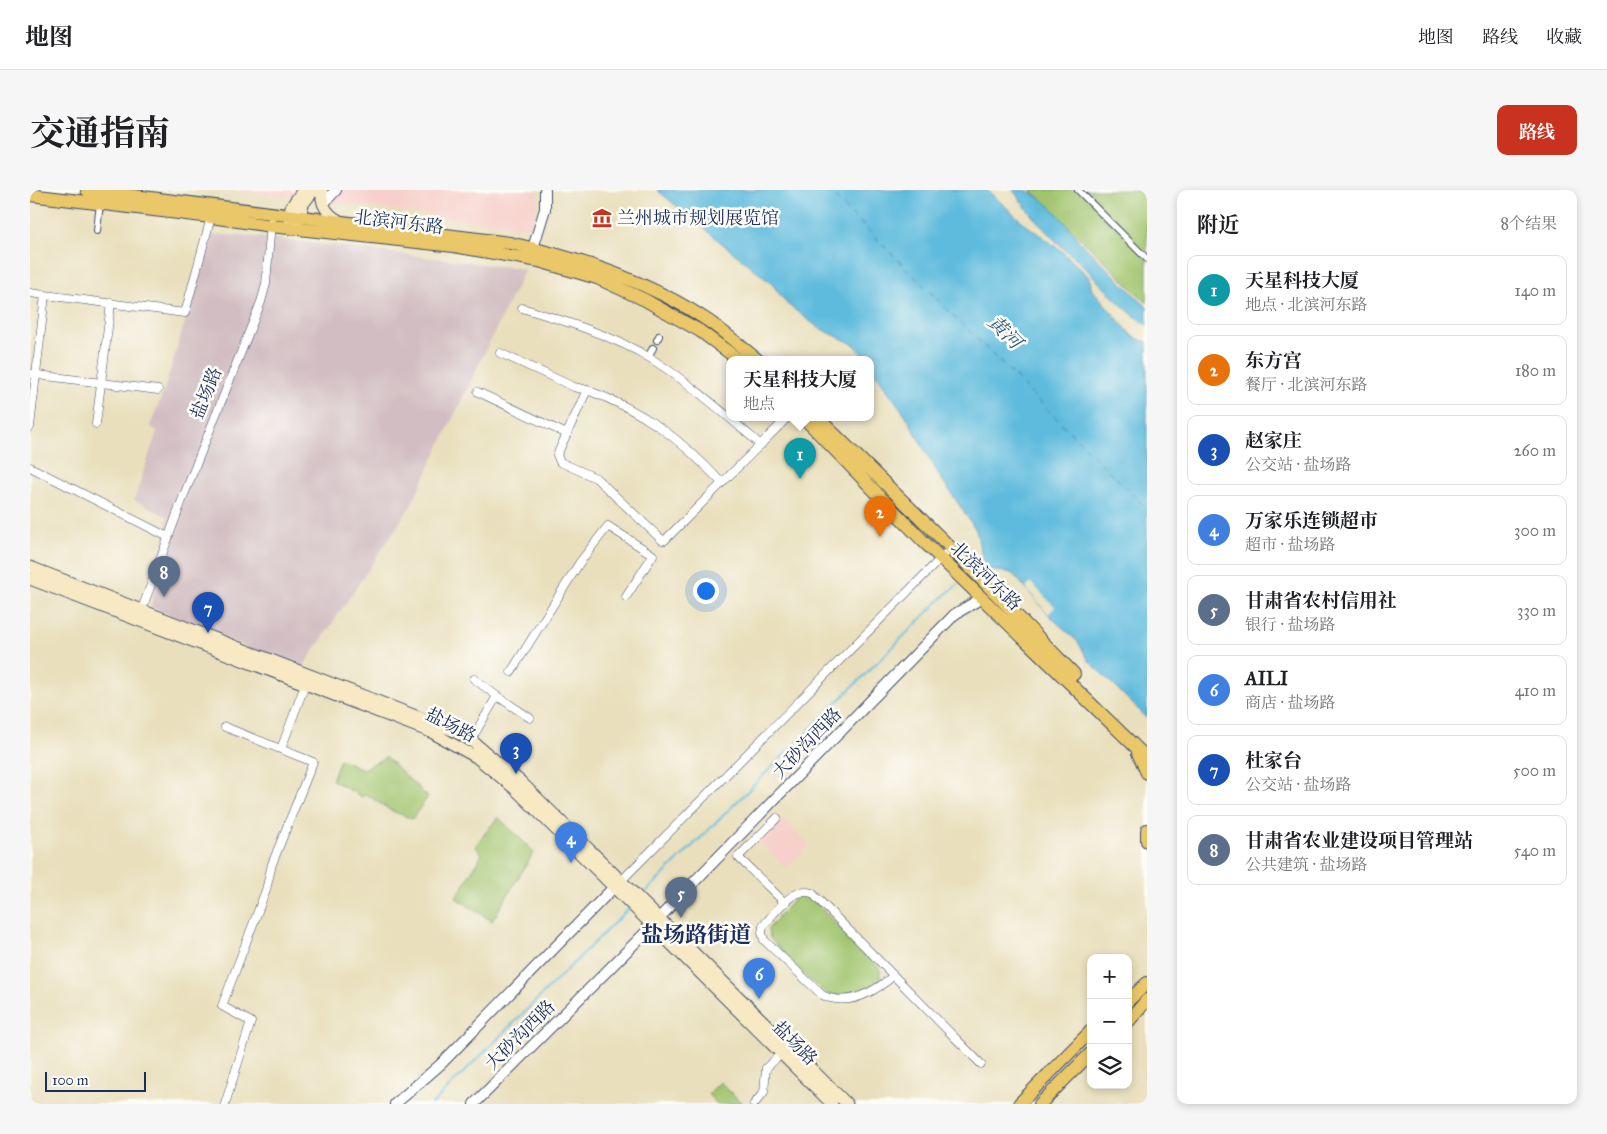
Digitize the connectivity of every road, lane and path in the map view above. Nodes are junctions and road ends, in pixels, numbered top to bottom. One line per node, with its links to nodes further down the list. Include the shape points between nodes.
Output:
1 (87, 190): 13 (main road, 北滨河东路)
2 (304, 190): 11 (main road, via 294,202)
3 (314, 190): 11 (main road)
4 (322, 190): 10 (main road)
5 (336, 190): 10 (street)
6 (546, 190): 17 (street)
7 (1078, 190): 18 (street)
8 (30, 195): 9 (main road, 北滨河东路)
9 (100, 203): 12 (main road, 北滨河东路); 16 (street)
10 (323, 204): 14 (main road)
11 (294, 215): 13 (main road, 北滨河东路); 14 (main road, 北滨河东路); 15 (main road)
12 (211, 217): 13 (main road, 北滨河东路); 21 (street, via 185,313)
13 (272, 220): 15 (main road, 北滨河东路); 44 (street, 盐场路, via 266,284 261,302)
14 (338, 220): 17 (main road, 北滨河东路)
15 (294, 229): 25 (main road, 北滨河东路, via 454,246 540,260 597,278 645,300 700,331)
16 (97, 231)
17 (533, 248): 26 (main road, 北滨河东路, via 603,268 658,292 707,320)
18 (1147, 259)
19 (30, 293): 20 (street)
20 (45, 295): 21 (street); 28 (street)
21 (111, 303): 29 (street)
22 (522, 308): 27 (street, via 600,335)
23 (653, 348): 27 (street)
24 (500, 353): 31 (street)
25 (734, 356)
26 (753, 356)
27 (648, 357): 33 (street)
28 (33, 374): 29 (street); 39 (street)
29 (101, 383): 30 (street); 38 (street)
30 (158, 390)
31 (587, 390): 40 (street); 43 (street, via 611,399 662,427 694,453)
32 (478, 392): 40 (street)
33 (726, 415)
34 (733, 421): 41 (street)
35 (784, 421): 41 (street)
36 (807, 421): 45 (main road, 北滨河东路, via 874,492)
37 (821, 421): 45 (main road, 北滨河东路)
38 (96, 424)
39 (30, 427)
40 (567, 434): 43 (street, via 557,455 560,462 596,478 662,540)
41 (761, 445): 43 (street)
42 (30, 467): 44 (street)
43 (722, 483)
44 (168, 537): 50 (street, 盐场路)
45 (949, 555): 48 (main road, 北滨河东路); 66 (street)
46 (30, 567): 50 (main road, 盐场路)
47 (30, 579): 52 (main road, 盐场路)
48 (980, 590): 58 (main road, 北滨河东路); 59 (main road, 北滨河东路); 68 (street, 大砂沟西路)
49 (626, 597): 51 (street, via 653,555 608,526 580,562)
50 (142, 609): 52 (main road, 盐场路)
51 (511, 672)
52 (307, 679): 57 (main road, 盐场路, via 452,730); 60 (street); 66 (main road, 盐场路, via 463,749 514,788)
53 (474, 679): 54 (street)
54 (497, 696): 55 (street); 57 (street)
55 (530, 718)
56 (224, 727): 60 (street)
57 (471, 740): 66 (main road, 盐场路, via 521,782)
58 (1133, 744): 61 (main road, 北滨河东路); 62 (main road)
59 (1147, 748)
60 (281, 749): 84 (street, via 313,762 272,864 266,890 222,1006 251,1022)
61 (1147, 758)
62 (1147, 773)
63 (777, 818): 67 (street, via 738,857)
64 (1147, 830): 65 (main road)
65 (1147, 841)
66 (618, 883): 68 (main road, 盐场路); 85 (street, via 441,1064)
67 (785, 903): 69 (street, via 794,894 812,893); 69 (street, via 763,926 764,940 822,995 832,1000 851,999 878,989)
68 (652, 918): 79 (main road, 盐场路); 83 (street, 大砂沟西路); 88 (main road, 盐场路)
69 (893, 976): 81 (street)
70 (1147, 982): 71 (main road); 73 (main road)
71 (1132, 992)
72 (1147, 996): 75 (main road)
73 (1130, 999)
74 (1147, 1000): 76 (main road)
75 (1132, 1010)
76 (1132, 1017)
77 (1087, 1035): 89 (main road)
78 (1087, 1043): 90 (main road)
79 (781, 1054): 86 (street, via 766,1068 764,1092); 87 (main road, 盐场路)
80 (1087, 1056): 91 (main road)
81 (981, 1064)
82 (1087, 1064): 92 (main road)
83 (476, 1103)
84 (225, 1104)
85 (395, 1104)
86 (754, 1104)
87 (832, 1104)
88 (847, 1104)
89 (1019, 1104)
90 (1028, 1104)
91 (1040, 1104)
92 (1048, 1104)

